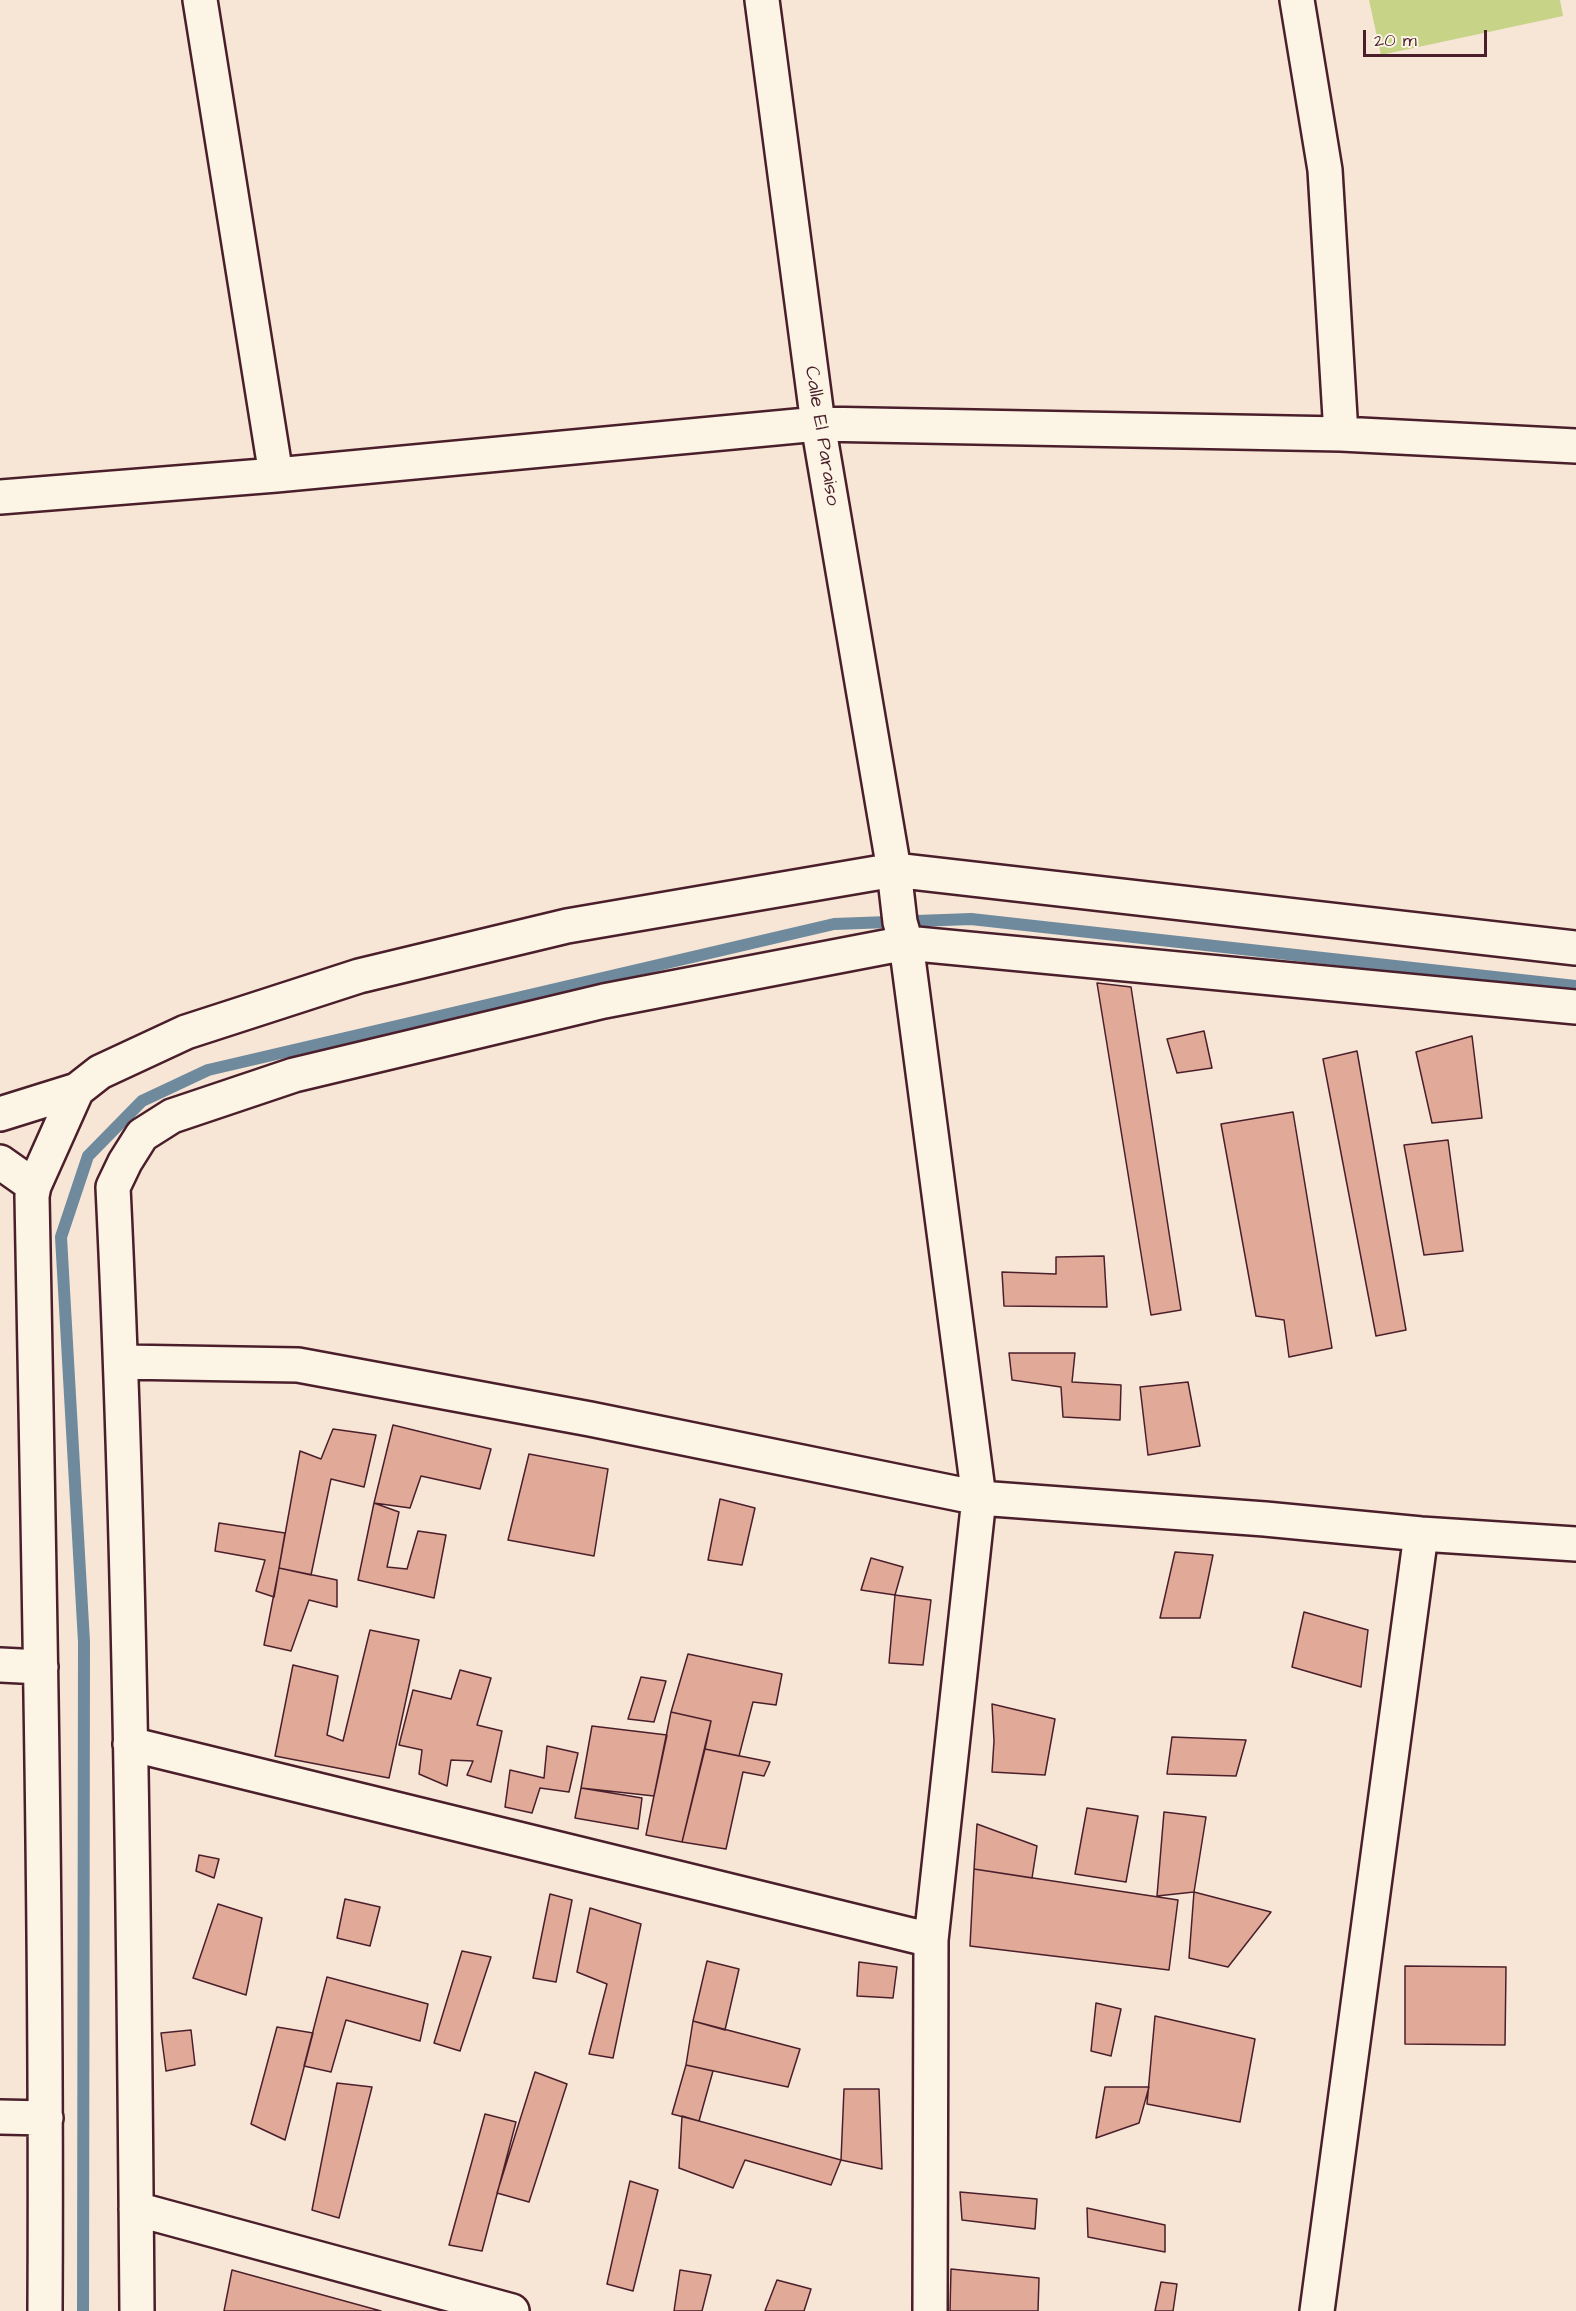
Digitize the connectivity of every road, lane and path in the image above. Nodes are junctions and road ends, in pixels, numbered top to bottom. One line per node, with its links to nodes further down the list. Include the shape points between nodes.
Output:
1 (200, 0): 7 (street)
2 (762, 0): 4 (street, Calle El Paraiso)
3 (1297, 0): 5 (street, via 1325,170)
4 (818, 424): 5 (street); 7 (street); 9 (street, Calle El Paraiso)
5 (1341, 434): 6 (street)
6 (1576, 446)
7 (276, 476): 8 (street)
8 (0, 497)
9 (894, 870): 10 (street, Calle El Paraiso); 11 (street); 13 (street, via 567,926 359,976 186,1032 100,1072)
10 (906, 943): 12 (street); 17 (street, via 593,1004 294,1075 172,1116 142,1135 113,1187); 18 (street, Calle El Paraiso)
11 (1576, 948)
12 (1576, 1007)
13 (77, 1090): 14 (street); 16 (street)
14 (0, 1114)
15 (0, 1162): 16 (street)
16 (34, 1186): 22 (street)
17 (122, 1362): 18 (street, via 297,1365 590,1419); 23 (street)
18 (979, 1498): 19 (street); 24 (street, Calle El Paraiso)
19 (1421, 1534): 20 (street); 32 (street)
20 (1576, 1544)
21 (0, 1665): 22 (street)
22 (42, 1667): 26 (street)
23 (130, 1744): 24 (street); 27 (street)
24 (931, 1940): 31 (street, Calle El Paraiso)
25 (0, 2117): 26 (street)
26 (46, 2118): 28 (street)
27 (136, 2209): 29 (street); 30 (street)
28 (45, 2311)
29 (137, 2311)
30 (512, 2311)
31 (930, 2311)
32 (1317, 2311)

